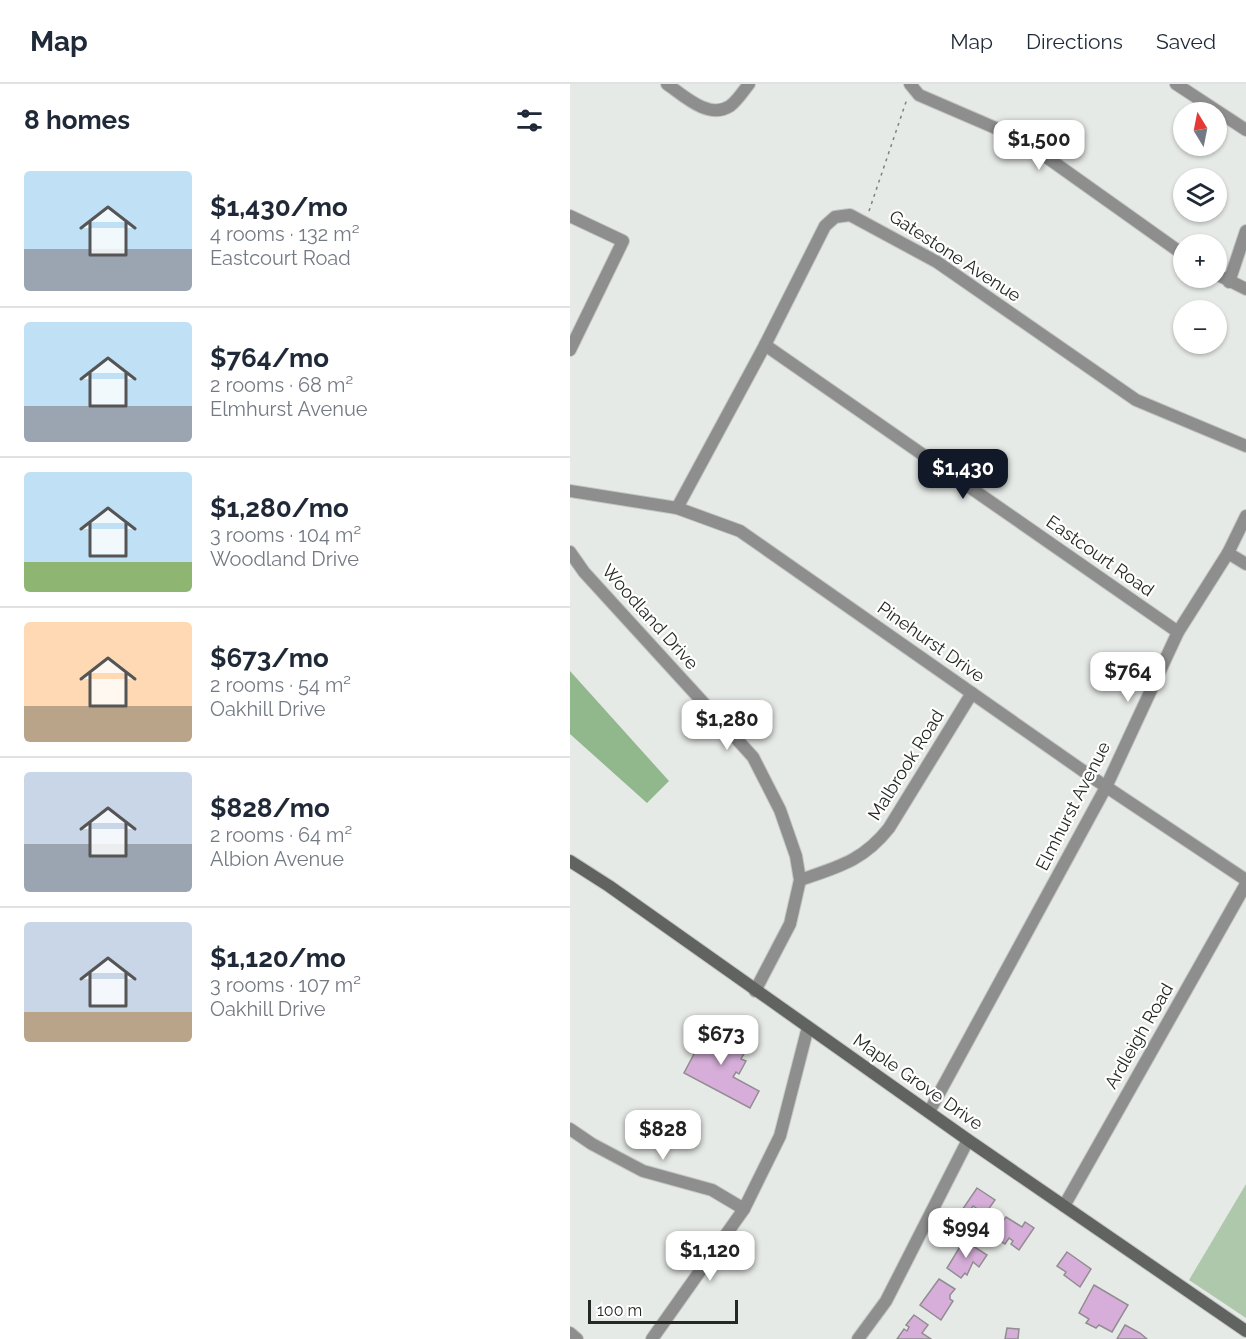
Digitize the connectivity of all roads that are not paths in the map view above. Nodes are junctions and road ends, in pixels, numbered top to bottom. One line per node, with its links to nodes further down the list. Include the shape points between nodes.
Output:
1 (667, 84): 2 (street, via 700,107 714,110 730,106)
2 (749, 84)
3 (1176, 84): 5 (street)
4 (911, 86): 8 (street, via 919,95 1021,139)
5 (1246, 130)
6 (570, 216): 12 (street, via 623,241)
7 (1246, 231): 9 (street)
8 (1173, 247)
9 (1229, 282): 10 (street)
10 (1246, 289)
11 (765, 345): 13 (street, Gatestone Avenue, via 825,226 835,217 850,215 938,262 1136,400); 15 (street, Gatestone Avenue); 20 (street, Eastcourt Road)
12 (570, 350)
13 (1246, 446)
14 (570, 491): 15 (street, Pinehurst Drive)
15 (677, 508): 21 (street, Pinehurst Drive, via 740,531 766,546)
16 (1246, 516): 18 (street, Elmhurst Avenue)
17 (570, 552): 24 (street, Woodland Drive, via 753,757 780,810)
18 (1228, 553): 19 (street); 20 (street, Elmhurst Avenue)
19 (1246, 564)
20 (1178, 632): 22 (street, Elmhurst Avenue)
21 (972, 693): 22 (street, Pinehurst Drive); 24 (street, Malbrook Road, via 876,845 854,861)
22 (1106, 787): 25 (street, Pinehurst Drive); 29 (street, Elmhurst Avenue)
23 (570, 861): 27 (street, Maple Grove Drive)
24 (800, 880): 27 (street, Woodland Drive, via 790,924)
25 (1246, 880)
26 (1246, 885): 32 (street, Ardleigh Road)
27 (755, 991): 28 (street, Maple Grove Drive)
28 (808, 1027): 29 (street, Maple Grove Drive); 33 (street, via 780,1136)
29 (929, 1112): 31 (street, Maple Grove Drive)
30 (570, 1130): 33 (street, via 643,1171 712,1190)
31 (968, 1140): 32 (street, Maple Grove Drive); 38 (street, via 886,1301)
32 (1064, 1206): 34 (street, Maple Grove Drive)
33 (744, 1209): 37 (street)
34 (1246, 1330)
35 (570, 1334): 36 (street)
36 (577, 1339)
37 (652, 1339)
38 (858, 1339)

